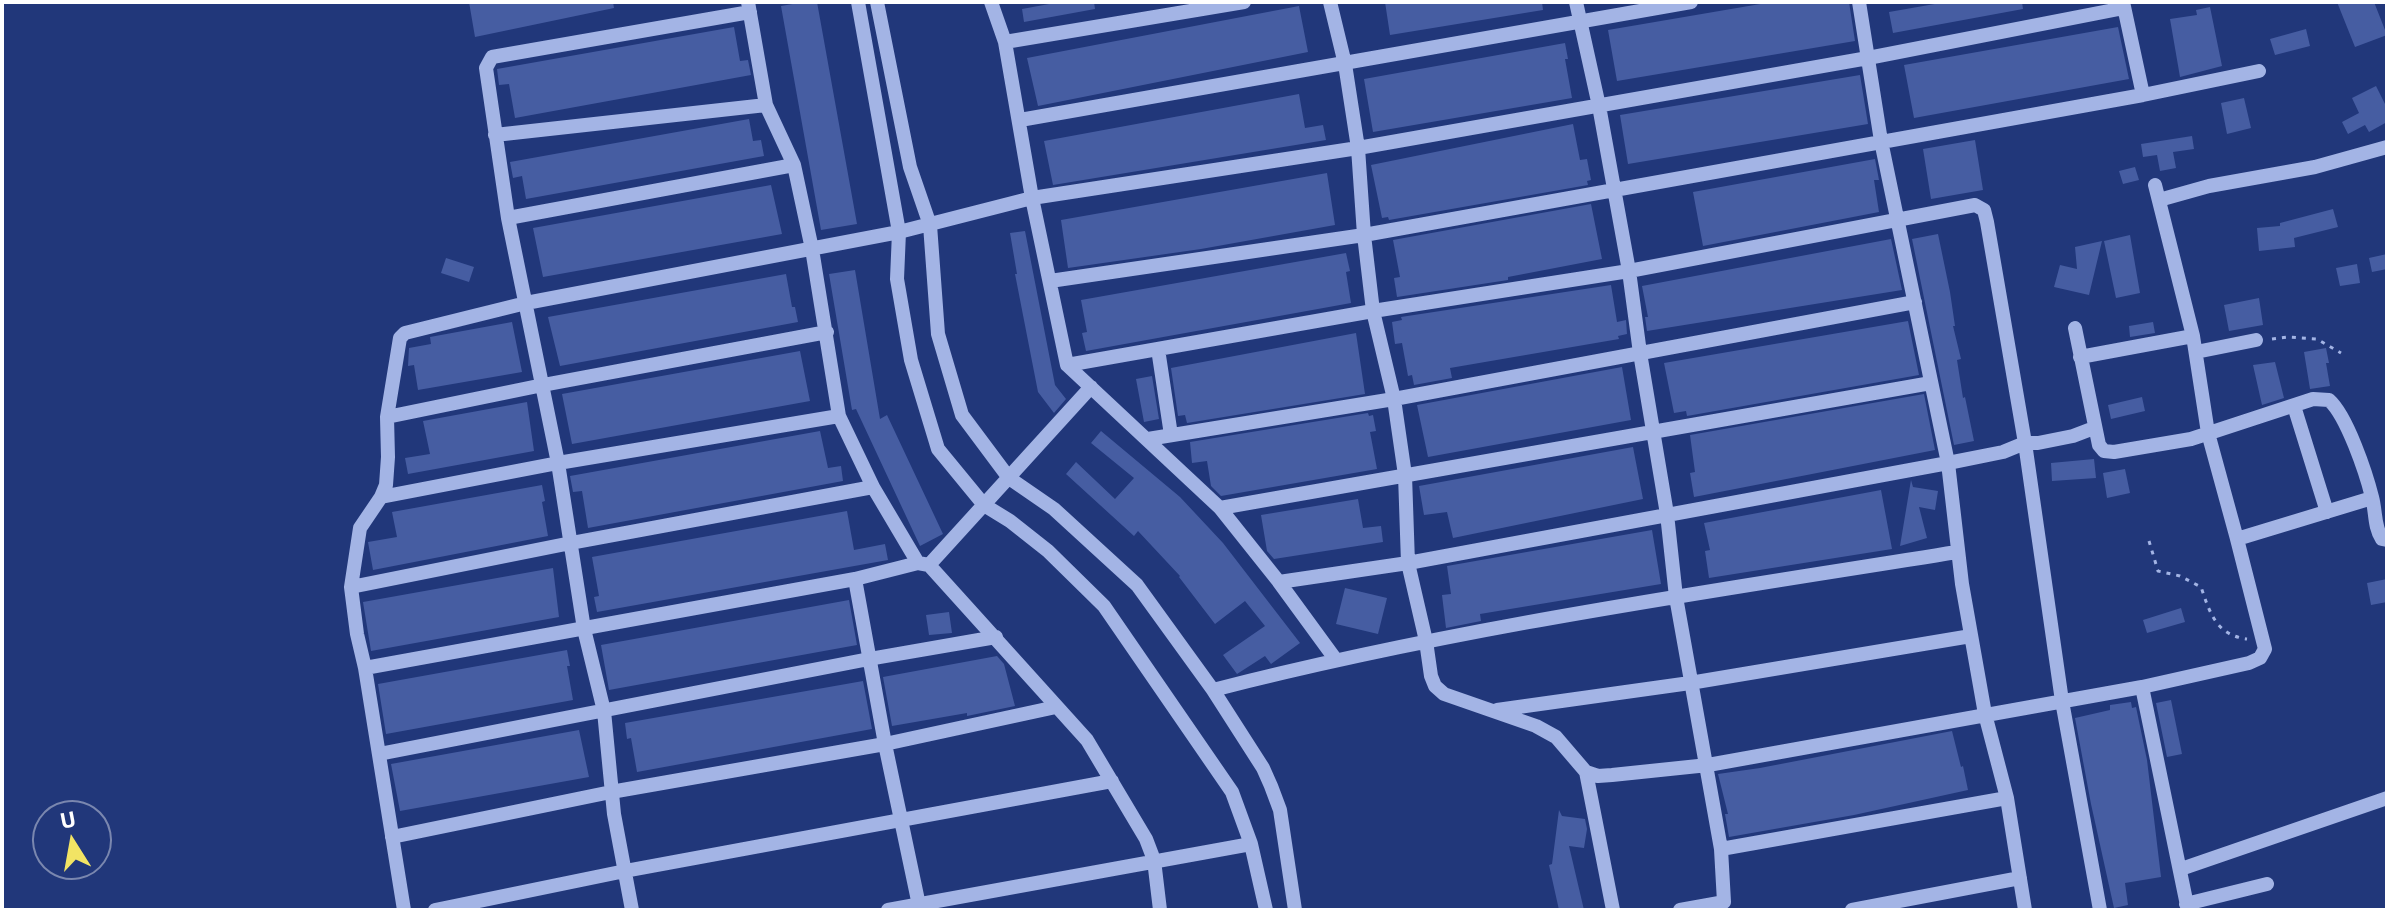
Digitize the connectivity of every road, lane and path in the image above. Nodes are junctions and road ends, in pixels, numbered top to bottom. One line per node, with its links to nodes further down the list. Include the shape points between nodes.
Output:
1 (858, 2): 30 (street)
2 (877, 2): 29 (street, via 910,167)
3 (991, 2): 12 (street)
4 (1244, 2): 12 (street)
5 (1330, 2): 14 (street)
6 (1576, 2): 11 (street)
7 (1691, 2): 11 (street)
8 (1859, 2): 13 (street)
9 (2124, 5): 13 (street); 16 (street)
10 (749, 7): 17 (street); 20 (street, via 492,57 486,68)
11 (1580, 23): 14 (street); 18 (street)
12 (1005, 42): 19 (street)
13 (1868, 58): 18 (street); 21 (street)
14 (1345, 64): 19 (street); 23 (street)
15 (2259, 71): 16 (street)
16 (2143, 95): 21 (street)
17 (766, 105): 20 (street); 24 (street)
18 (1599, 106): 23 (street); 25 (street)
19 (1020, 120): 26 (street)
20 (495, 135): 27 (street)
21 (1881, 141): 25 (street); 28 (street)
22 (2387, 147): 40 (street, via 2315,167 2157,193)
23 (1358, 148): 26 (street); 31 (street)
24 (794, 165): 27 (street); 32 (street)
25 (1613, 189): 31 (street); 33 (street)
26 (1032, 198): 29 (street); 34 (street)
27 (508, 218): 36 (street)
28 (1899, 219): 33 (street); 35 (street); 60 (street, via 1975,205 1984,210)
29 (930, 225): 30 (street); 64 (street, via 938,334 962,415)
30 (899, 232): 32 (street); 68 (street, via 897,279 911,360 938,449)
31 (1364, 235): 34 (street); 37 (street)
32 (812, 249): 36 (street); 39 (street)
33 (1629, 271): 37 (street); 44 (street)
34 (1050, 281): 47 (street)
35 (1915, 302): 44 (street); 48 (street)
36 (526, 303): 49 (street); 54 (street, via 405,333)
37 (1373, 311): 42 (street); 51 (street)
38 (2075, 328): 46 (street)
39 (827, 332): 49 (street); 53 (street)
40 (2193, 336): 43 (street); 46 (street)
41 (2256, 340): 43 (street); 45 (path, via 2317,339)
42 (1158, 349): 47 (street); 58 (street)
43 (2196, 352): 57 (street)
44 (1640, 353): 51 (street); 56 (street)
45 (2341, 353)
46 (2080, 357): 55 (street)
47 (1067, 365): 50 (street)
48 (1931, 383): 56 (street); 62 (street)
49 (543, 385): 54 (street); 61 (street)
50 (1091, 387): 59 (street); 64 (street)
51 (1394, 399): 58 (street); 63 (street)
52 (2294, 406): 57 (street); 67 (street, via 2320,398 2338,408); 70 (street)
53 (839, 416): 61 (street); 65 (street)
54 (387, 417): 66 (street, via 386,485)
55 (2094, 428): 57 (street, via 2104,451 2114,452); 60 (street)
56 (1653, 431): 63 (street); 71 (street)
57 (2208, 433): 72 (street)
58 (1171, 435): 59 (street)
59 (1148, 439): 69 (street)
60 (2025, 443): 62 (street); 94 (street)
61 (558, 463): 66 (street); 75 (street)
62 (1948, 463): 71 (street); 76 (street)
63 (1405, 475): 69 (street); 77 (street)
64 (1009, 478): 68 (street); 93 (street, via 1054,509 1137,585)
65 (873, 487): 75 (street); 78 (street)
66 (381, 497): 81 (street, via 360,528)
67 (2372, 498): 70 (street); 73 (street, via 2377,532)
68 (984, 505): 78 (street); 109 (street, via 1048,551 1104,606 1232,792)
69 (1220, 508): 80 (street)
70 (2327, 512): 72 (street)
71 (1667, 514): 77 (street); 82 (street)
72 (2237, 539): 86 (street)
73 (2387, 540)
74 (2149, 541): 86 (path, via 2158,571 2201,587 2215,624 2234,637)
75 (571, 543): 81 (street); 83 (street)
76 (1957, 552): 82 (street); 84 (street)
77 (1408, 563): 80 (street); 87 (street)
78 (924, 564): 79 (street); 85 (street)
79 (855, 579): 83 (street); 88 (street)
80 (1279, 582): 89 (street)
81 (351, 587): 90 (street)
82 (1676, 597): 87 (street); 91 (street)
83 (584, 629): 90 (street); 97 (street)
84 (1971, 636): 91 (street); 98 (street)
85 (996, 637): 88 (street); 95 (street)
86 (2262, 639): 92 (street, via 2265,649 2249,663)
87 (1426, 641): 89 (street); 96 (street, via 1435,686)
88 (869, 659): 97 (street); 99 (street)
89 (1336, 660): 93 (street)
90 (365, 668): 100 (street)
91 (1690, 683): 96 (street); 101 (street)
92 (2142, 687): 94 (street); 112 (street)
93 (1213, 690): 125 (street, via 1263,768 1280,810)
94 (2062, 701): 98 (street); 130 (street)
95 (1056, 707): 99 (street); 103 (street, via 1087,740)
96 (1493, 710): 102 (street, via 1556,737)
97 (604, 711): 100 (street); 104 (street)
98 (1985, 714): 101 (street); 105 (street)
99 (885, 744): 104 (street); 107 (street)
100 (379, 754): 108 (street)
101 (1708, 765): 102 (street, via 1598,776); 110 (street)
102 (1586, 772): 126 (street)
103 (1112, 781): 107 (street); 111 (street)
104 (611, 792): 108 (street); 113 (street)
105 (2007, 798): 110 (street); 114 (street)
106 (2387, 798): 112 (street)
107 (902, 820): 113 (street); 117 (street)
108 (392, 837): 119 (street)
109 (1251, 844): 111 (street); 124 (street)
110 (1721, 849): 116 (street)
111 (1154, 860): 117 (street); 123 (street)
112 (2181, 869): 118 (street)
113 (625, 871): 120 (street); 121 (street)
114 (2020, 878): 128 (street); 129 (street)
115 (2267, 884): 118 (street)
116 (1718, 906): 127 (street)
117 (920, 907): 122 (street)
118 (2187, 907)
119 (404, 910)
120 (435, 910)
121 (632, 910)
122 (888, 910)
123 (1160, 910)
124 (1266, 910)
125 (1295, 910)
126 (1613, 910)
127 (1680, 910)
128 (1852, 910)
129 (2025, 910)
130 (2100, 910)

